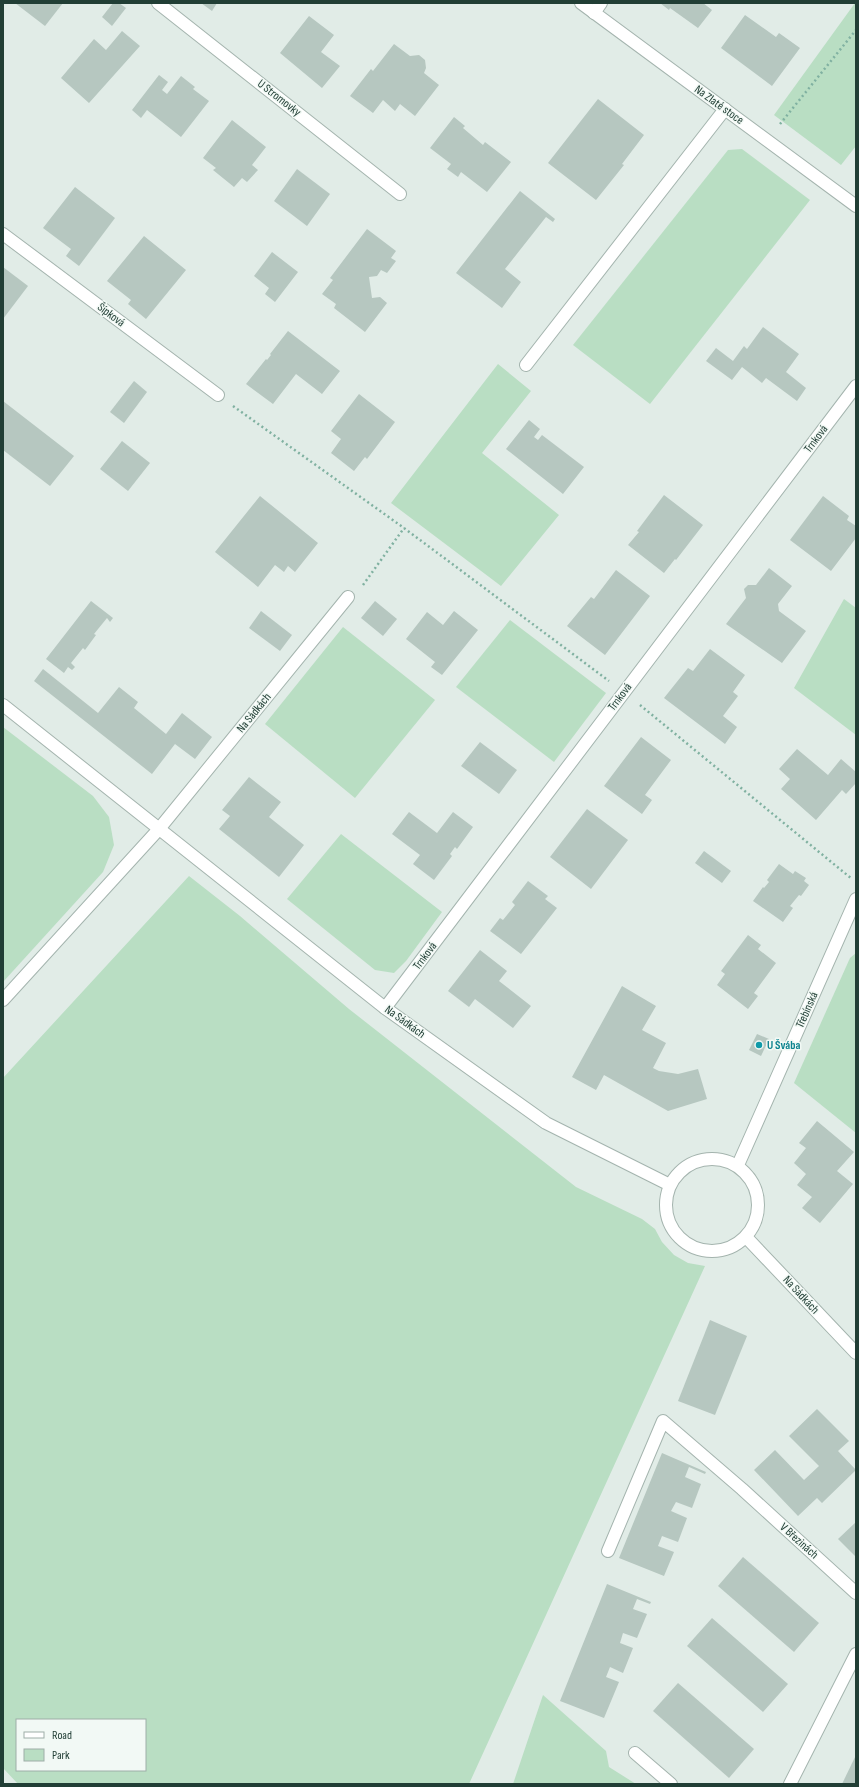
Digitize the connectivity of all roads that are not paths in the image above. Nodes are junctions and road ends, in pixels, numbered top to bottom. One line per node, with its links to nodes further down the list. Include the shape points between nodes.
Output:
1 (158, 3): 6 (street, U Stromovky)
2 (582, 3): 4 (street, Na Zlaté stoce)
3 (601, 3): 4 (street)
4 (594, 13): 5 (street, Na Zlaté stoce)
5 (725, 109): 7 (street, Na Zlaté stoce); 9 (street)
6 (400, 194)
7 (856, 206)
8 (3, 234): 11 (street, Šípková)
9 (526, 365)
10 (856, 386): 18 (street, Trnková)
11 (218, 395)
12 (348, 597): 14 (street, Na Sádkách)
13 (3, 705): 14 (street, Na Sádkách)
14 (160, 829): 17 (street); 18 (street, Na Sádkách)
15 (856, 899): 16 (street, Třebínská)
16 (852, 921): 19 (street, Třebínská)
17 (3, 1000)
18 (385, 1008): 20 (street, Na Sádkách, via 546,1123)
19 (738, 1165): 20 (street, via 723,1159 707,1158 692,1163 678,1172); 21 (street, via 748,1174 759,1199 754,1226)
20 (670, 1185): 21 (street, via 666,1214 671,1228 680,1239 706,1251 721,1251 735,1246)
21 (746, 1237): 22 (street, Na Sádkách)
22 (856, 1353)
23 (608, 1551): 24 (street, V Březinách, via 663,1421)
24 (856, 1593)
25 (856, 1654): 28 (street)
26 (635, 1754): 27 (street)
27 (670, 1784)
28 (790, 1784)

